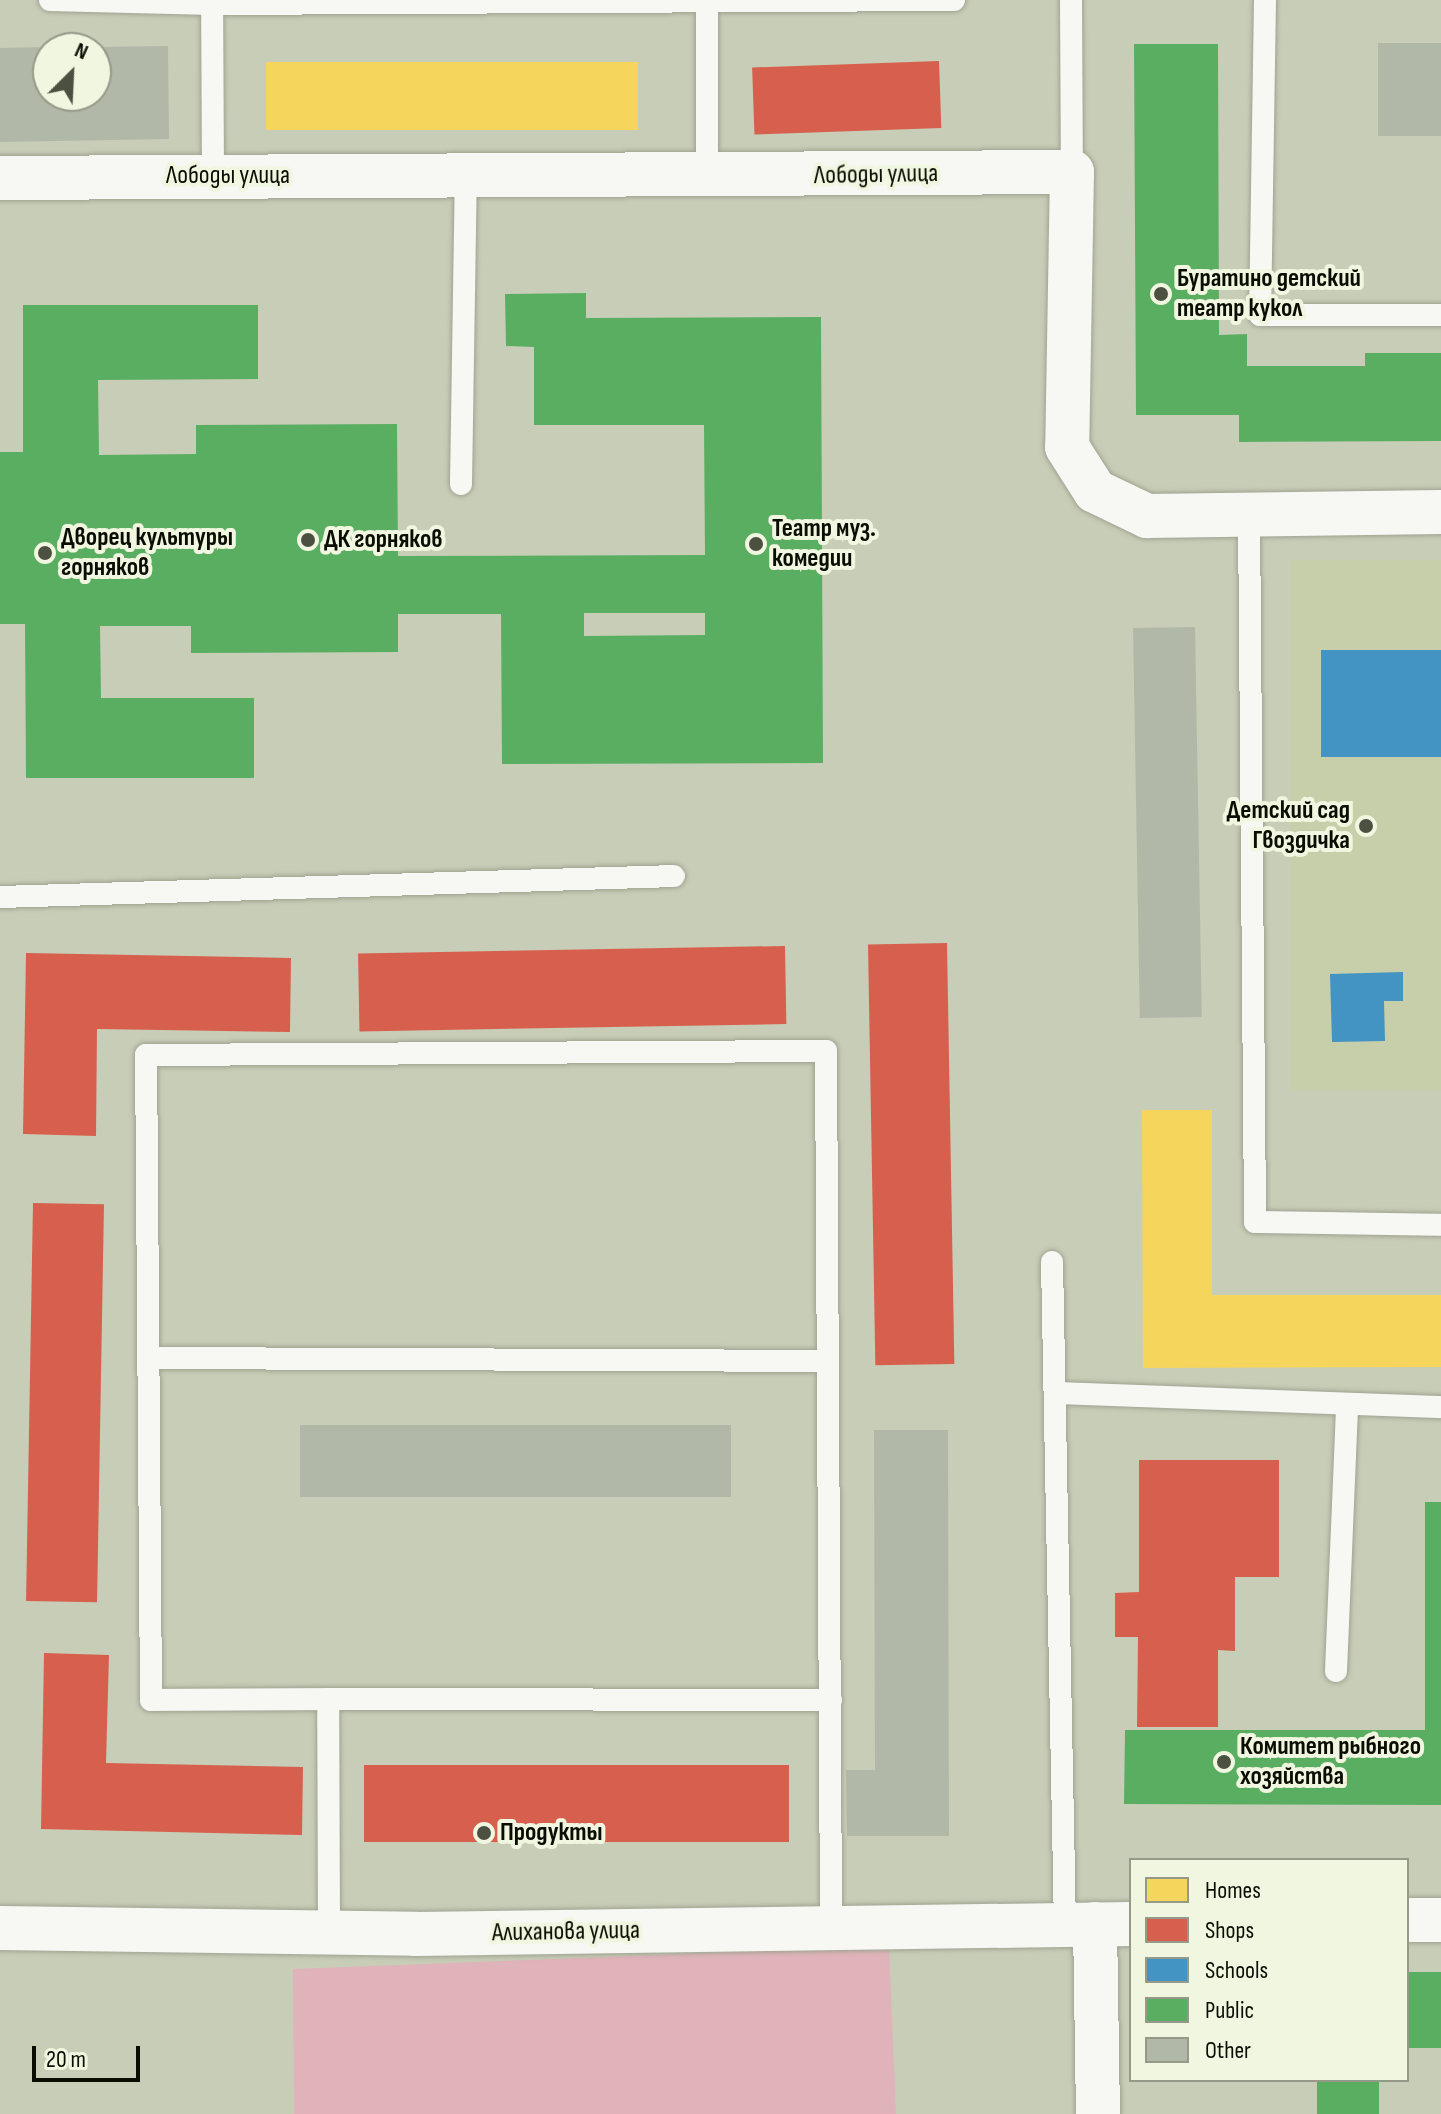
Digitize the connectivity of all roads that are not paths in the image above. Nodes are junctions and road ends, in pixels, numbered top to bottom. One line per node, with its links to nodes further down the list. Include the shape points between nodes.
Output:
1 (50, 0): 7 (lane)
2 (954, 0): 5 (lane)
3 (1071, 0): 8 (lane)
4 (1265, 0): 13 (lane, via 1260,315)
5 (707, 2): 6 (lane); 12 (lane)
6 (396, 3): 7 (lane)
7 (212, 4): 9 (lane)
8 (1072, 172): 12 (street, Лободы улица); 16 (street, via 1067,447 1077,472 1119,508 1147,516)
9 (213, 175): 10 (street, Лободы улица); 11 (street, Лободы улица)
10 (466, 177): 12 (street, Лободы улица); 14 (lane)
11 (0, 178)
12 (707, 178)
13 (1441, 315)
14 (461, 484)
15 (1441, 512): 16 (street)
16 (1249, 515): 19 (lane, via 1255,1222)
17 (674, 876): 18 (lane)
18 (0, 897)
19 (1441, 1225)
20 (1052, 1262): 23 (lane)
21 (148, 1358): 22 (lane); 22 (lane, via 146,1055 826,1051); 27 (lane, via 151,1700)
22 (828, 1361): 28 (lane)
23 (1055, 1393): 24 (lane); 31 (lane)
24 (1347, 1404): 25 (lane); 26 (lane)
25 (1441, 1407)
26 (1336, 1671)
27 (328, 1699): 28 (lane); 34 (lane)
28 (831, 1700): 33 (lane)
29 (1409, 1920): 30 (street)
30 (1441, 1920)
31 (1097, 1925): 33 (street, Алиханова улица); 35 (street)
32 (0, 1928): 34 (street, Алиханова улица)
33 (831, 1930): 34 (street, Алиханова улица)
34 (329, 1933)
35 (1098, 2114)

